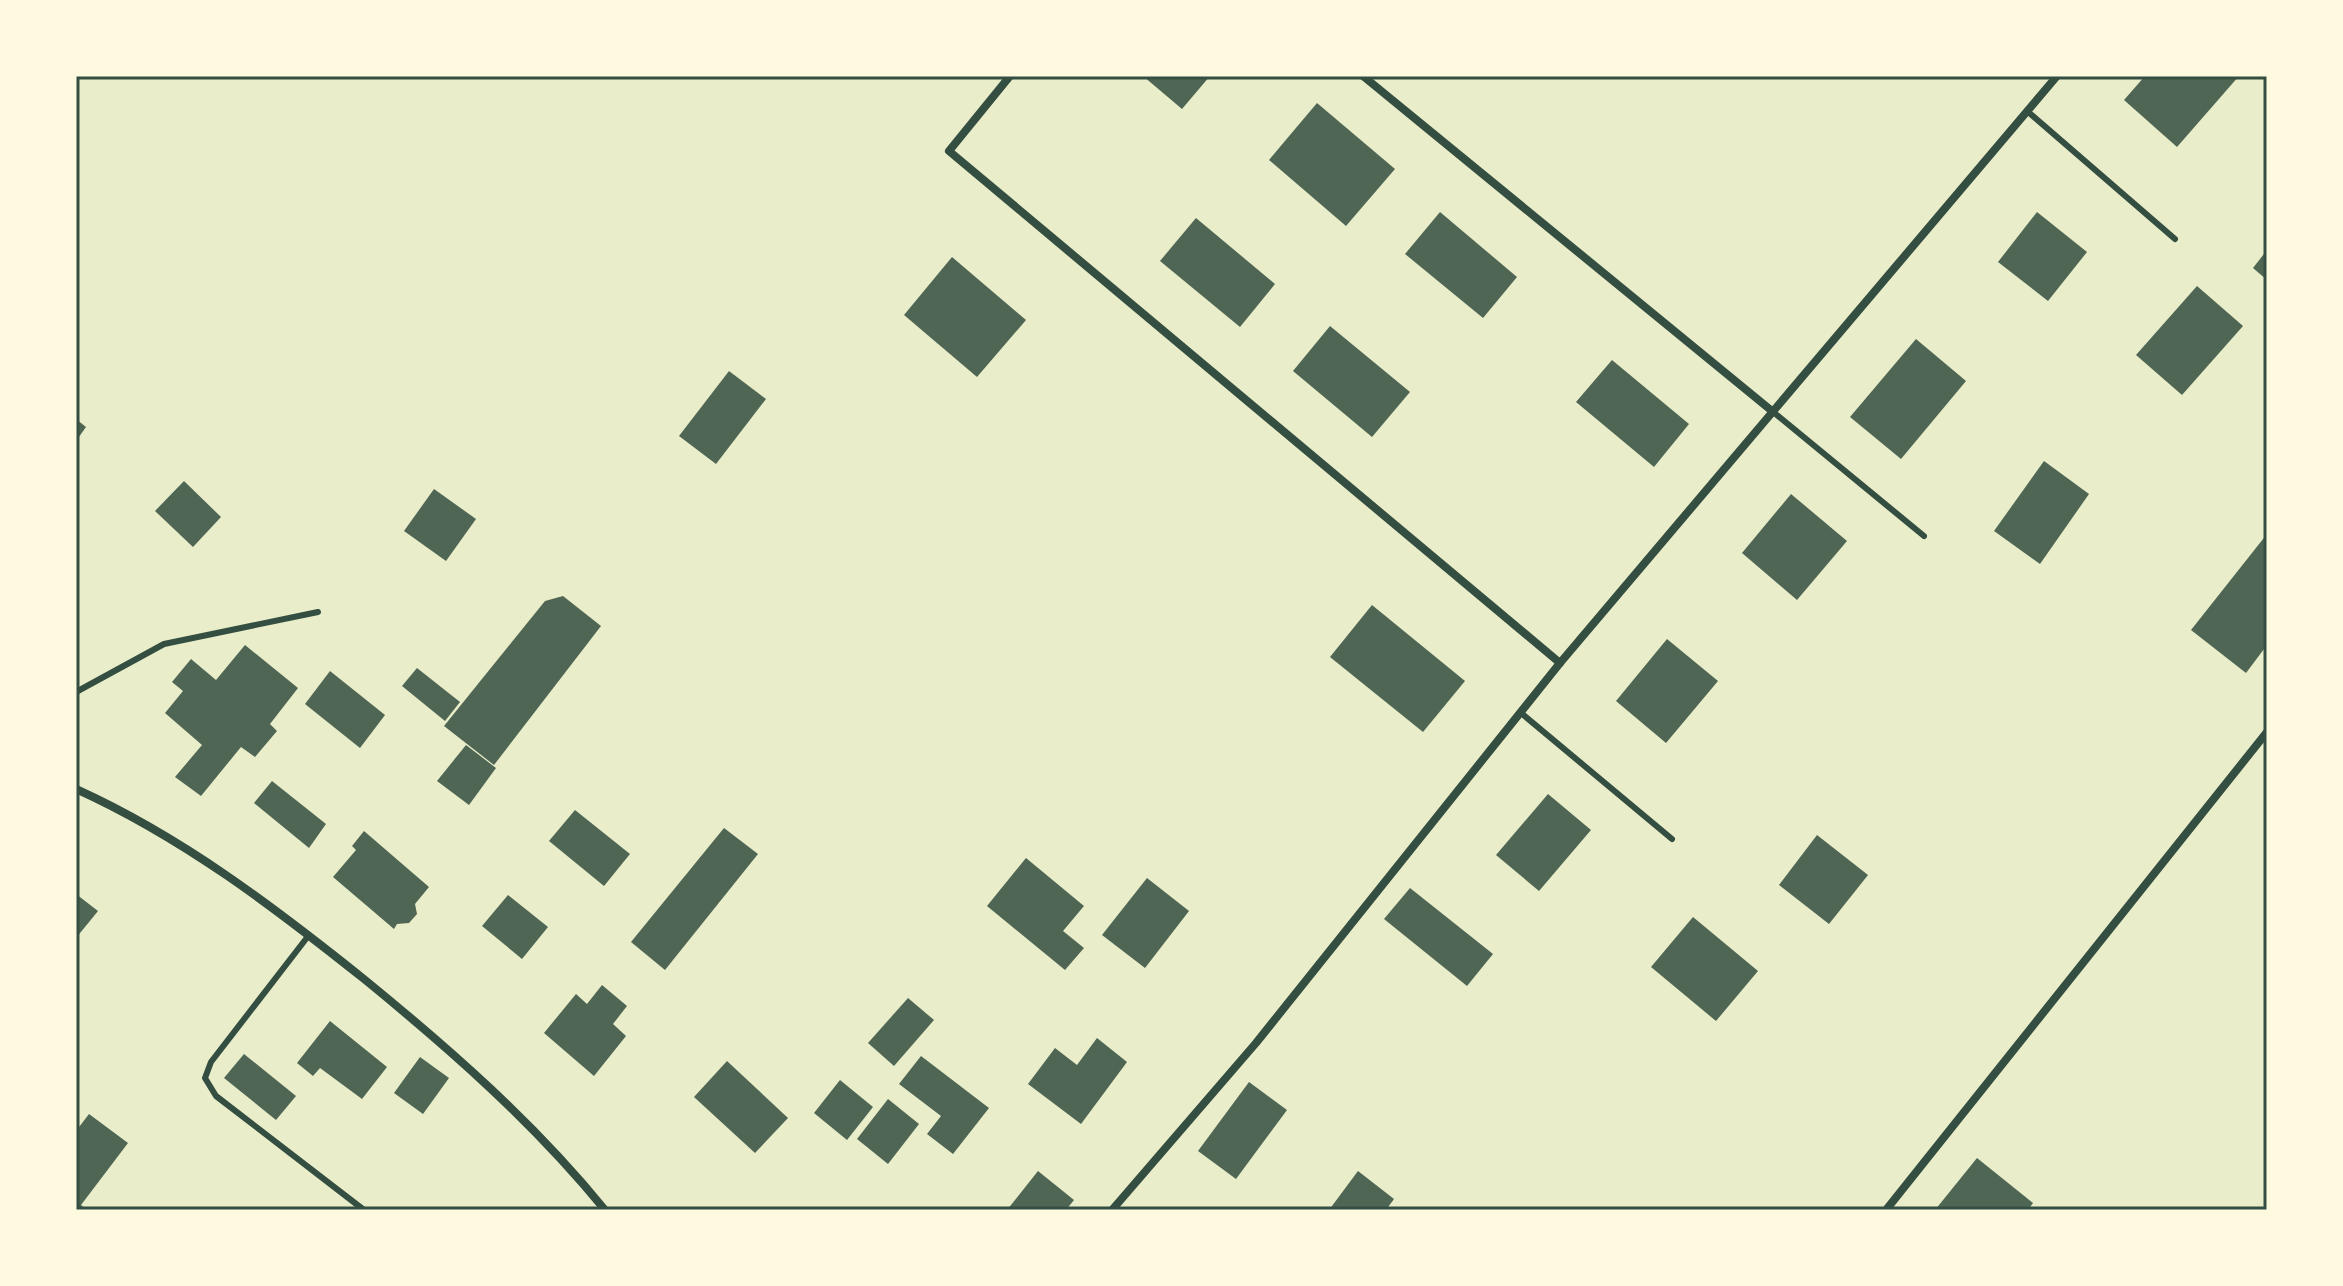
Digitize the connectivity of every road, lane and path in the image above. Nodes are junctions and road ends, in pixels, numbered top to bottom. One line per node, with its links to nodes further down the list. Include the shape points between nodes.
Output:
1 (1010, 76): 9 (street, via 949,151)
2 (1363, 76): 6 (street)
3 (2057, 76): 4 (street)
4 (2027, 111): 5 (lane); 6 (street)
5 (2175, 239)
6 (1772, 411): 7 (lane); 9 (street)
7 (1924, 536)
8 (318, 612): 10 (lane, via 164,644)
9 (1560, 663): 11 (street)
10 (76, 692)
11 (1521, 713): 14 (lane); 18 (street, via 1256,1043)
12 (2267, 732): 19 (street)
13 (76, 789): 15 (street, via 172,837)
14 (1672, 839)
15 (309, 935): 16 (lane, via 211,1062 205,1078 216,1096); 17 (street, via 516,1111)
16 (364, 1210)
17 (605, 1210)
18 (1112, 1210)
19 (1886, 1210)

